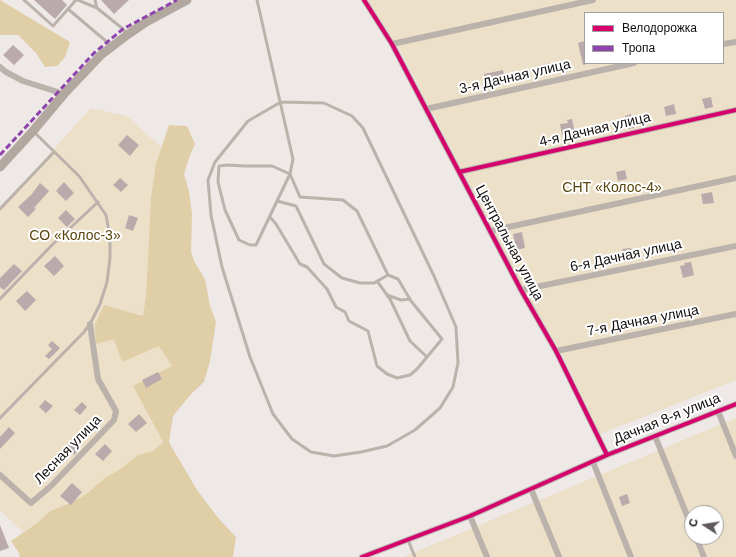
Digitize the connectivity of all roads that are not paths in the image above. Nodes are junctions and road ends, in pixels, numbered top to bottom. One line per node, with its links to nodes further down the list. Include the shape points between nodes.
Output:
1 (24, 0): 9 (lane, via 53,26)
2 (77, 0): 8 (lane); 9 (lane)
3 (95, 0): 8 (lane)
4 (187, 0): 10 (street)
5 (257, 0): 18 (lane)
6 (364, 0): 12 (street, Центральная улица)
7 (593, 0): 12 (street)
8 (97, 8): 10 (lane)
9 (68, 9): 14 (lane)
10 (127, 34): 14 (street)
11 (736, 42): 13 (street)
12 (392, 44): 19 (street, Центральная улица)
13 (724, 44)
14 (111, 47): 17 (street)
15 (629, 64): 19 (street, 3-я Дачная улица)
16 (0, 67): 17 (street, via 22,81)
17 (64, 94): 21 (street)
18 (281, 102): 23 (lane, via 248,121); 23 (lane, via 324,103 352,116 363,128 456,327 458,363 453,387 440,408 415,430 387,446 334,456 310,452 292,439 274,414 250,357 222,267 211,215 208,180); 27 (lane, via 293,159)
19 (426, 109): 26 (street, Центральная улица)
20 (736, 110): 26 (street, 4-я Дачная улица)
21 (33, 131): 22 (lane); 25 (street)
22 (54, 152): 30 (lane, via 79,176); 31 (lane)
23 (215, 162): 24 (lane)
24 (219, 166): 27 (lane, via 272,166); 32 (lane, via 218,182 225,210 240,240 256,245)
25 (0, 167)
26 (459, 172): 33 (street, Центральная улица)
27 (290, 174): 29 (lane); 35 (lane, via 300,197 343,200 357,211)
28 (736, 178): 33 (street)
29 (277, 201): 32 (lane); 36 (lane, via 296,206 324,264 342,278 360,283)
30 (98, 202): 39 (lane); 42 (lane, via 106,215 110,258 107,282)
31 (0, 209)
32 (270, 217): 44 (lane, via 300,264 327,289 336,307 345,312 349,321 368,331 377,366 397,378 410,375)
33 (490, 231): 37 (street, Центральная улица)
34 (736, 246): 37 (street, 6-я Дачная улица)
35 (388, 275): 36 (lane); 40 (lane, via 398,279)
36 (377, 281): 38 (lane)
37 (521, 290): 43 (street, Центральная улица)
38 (387, 295): 40 (lane, via 401,300); 44 (lane, via 410,341)
39 (0, 299)
40 (410, 299): 44 (lane, via 442,339)
41 (736, 314): 43 (street, 7-я Дачная улица)
42 (90, 324): 47 (lane); 52 (street, Лесная улица, via 98,379 116,411 114,420 51,486 31,503)
43 (556, 351): 49 (street, Центральная улица)
44 (427, 357)
45 (736, 404): 46 (street, Дачная 8-я улица)
46 (718, 411): 48 (street, Дачная 8-я улица); 50 (street)
47 (0, 418)
48 (655, 436): 49 (street, Дачная 8-я улица); 54 (street)
49 (607, 455): 51 (street, Дачная 8-я улица)
50 (736, 456)
51 (593, 462): 53 (street, Дачная 8-я улица); 62 (street)
52 (0, 475)
53 (532, 489): 55 (street, Дачная 8-я улица); 61 (street)
54 (684, 508)
55 (470, 516): 56 (street, Дачная 8-я улица); 60 (street)
56 (408, 540): 58 (street, Дачная 8-я улица); 59 (lane)
57 (699, 545): 63 (street)
58 (362, 557)
59 (415, 557)
60 (487, 557)
61 (559, 557)
62 (631, 557)
63 (704, 557)

